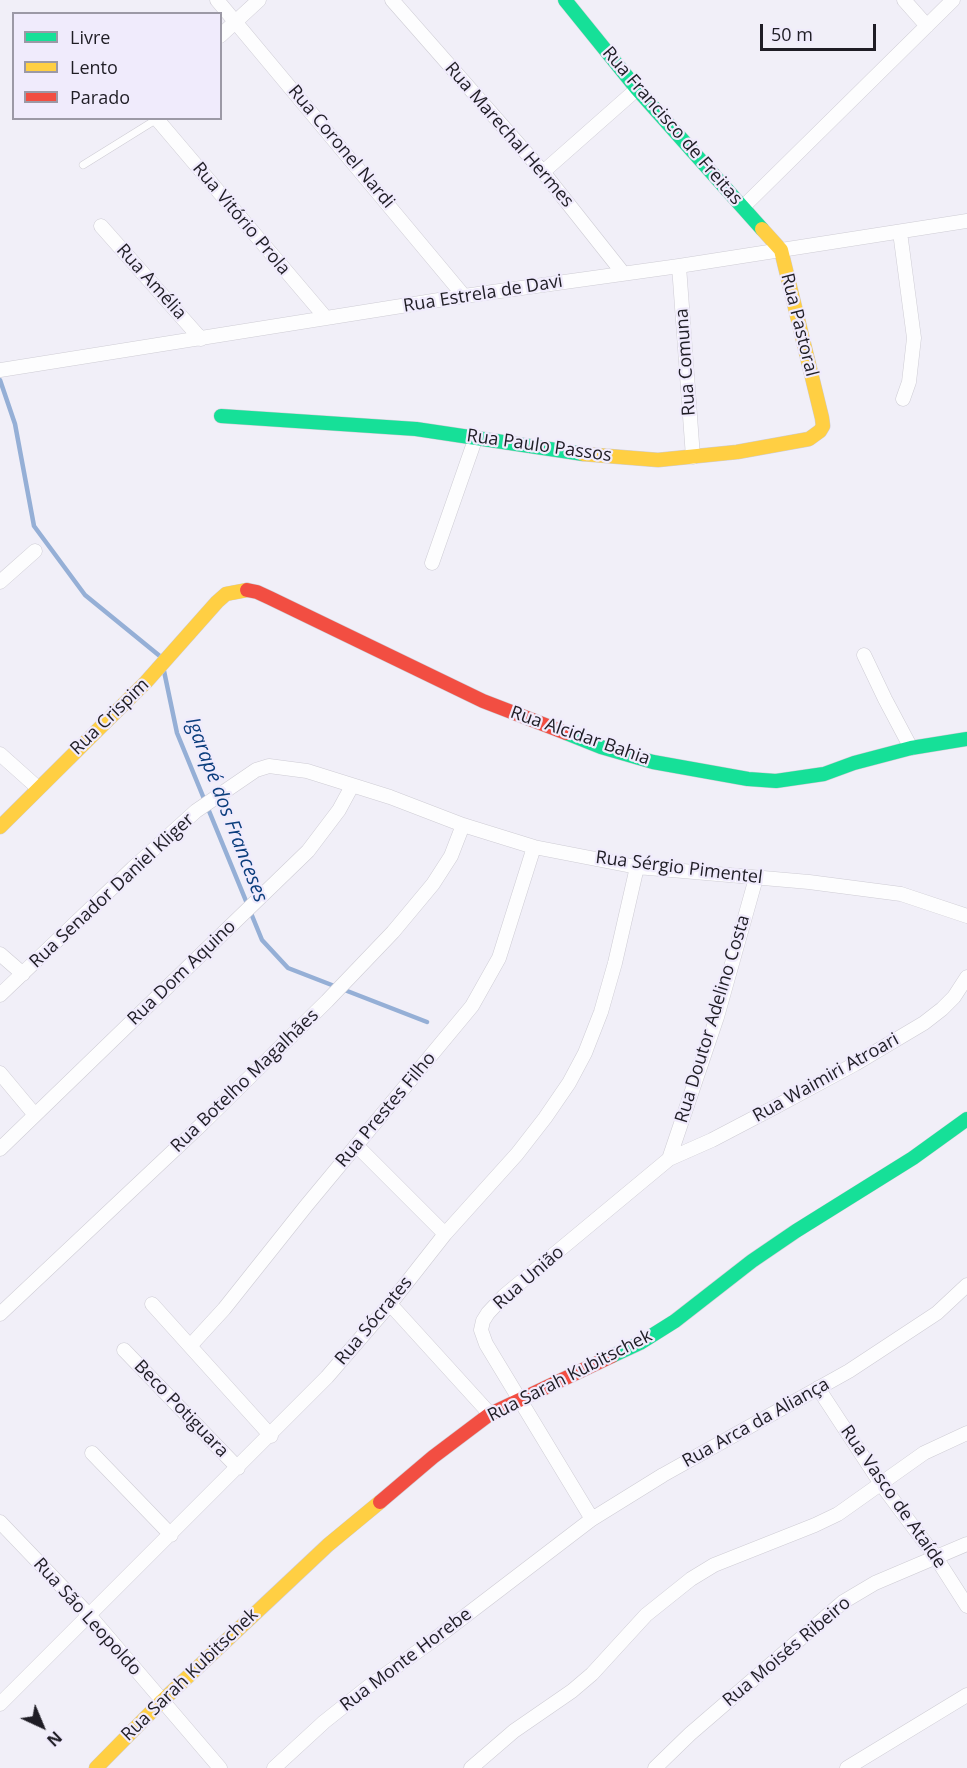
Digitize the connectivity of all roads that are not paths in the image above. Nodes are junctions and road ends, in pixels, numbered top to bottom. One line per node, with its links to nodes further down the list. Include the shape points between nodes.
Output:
1 (217, 0): 7 (street, Rua Coronel Nardi)
2 (259, 0): 7 (street)
3 (392, 0): 14 (street, Rua Marechal Hermes)
4 (565, 0): 10 (street, Rua Francisco de Freitas)
5 (904, 0): 8 (street)
6 (953, 0): 8 (street)
7 (236, 22): 9 (street); 22 (street, Rua Coronel Nardi)
8 (927, 26): 15 (street)
9 (222, 34)
10 (637, 89): 14 (street); 15 (street, Rua Francisco de Freitas)
11 (154, 120): 13 (lane)
12 (157, 120): 23 (street, Rua Vitório Prola)
13 (83, 165)
14 (543, 172): 21 (street, Rua Marechal Hermes)
15 (743, 207): 19 (street, Rua Francisco de Freitas)
16 (967, 221): 18 (street, Rua Estrela de Davi)
17 (101, 226): 24 (street, Rua Amélia)
18 (900, 232): 19 (street, Rua Estrela de Davi); 27 (street, via 914,338)
19 (781, 250): 20 (street, Rua Estrela de Davi); 26 (street, Rua Pastoral)
20 (679, 266): 21 (street, Rua Estrela de Davi); 30 (street, Rua Comuna)
21 (623, 273): 22 (street, Rua Estrela de Davi)
22 (464, 296): 23 (street, Rua Estrela de Davi)
23 (326, 318): 24 (street, Rua Estrela de Davi)
24 (201, 339): 25 (street, Rua Estrela de Davi)
25 (0, 370)
26 (817, 399): 30 (street, Rua Paulo Passos, via 823,426 809,439)
27 (903, 399)
28 (221, 417): 29 (street, Rua Paulo Passos)
29 (476, 436): 30 (street, Rua Paulo Passos, via 626,459); 32 (street)
30 (693, 457)
31 (35, 551): 33 (street)
32 (432, 563)
33 (0, 582)
34 (217, 602): 37 (street, Rua Alcidar Bahia, via 237,591 257,592 483,701 601,747 653,762 776,781 824,774); 41 (street, Rua Crispim, via 146,682)
35 (864, 655): 37 (street)
36 (967, 739): 37 (street, Rua Alcidar Bahia)
37 (911, 748)
38 (0, 754): 41 (street)
39 (256, 770): 40 (street, Rua Sérgio Pimentel, via 285,767); 49 (street, Rua Senador Daniel Kliger, via 196,811)
40 (352, 786): 42 (street, Rua Sérgio Pimentel); 53 (street, Rua Dom Aquino, via 308,851)
41 (38, 789): 43 (street, Rua Crispim)
42 (463, 825): 44 (street, Rua Sérgio Pimentel); 62 (street, Rua Botelho Magalhães, via 451,856 433,884 393,932 203,1123)
43 (0, 827)
44 (534, 847): 45 (street, Rua Sérgio Pimentel); 55 (street, Rua Prestes Filho, via 499,958 482,990)
45 (637, 867): 46 (street, Rua Sérgio Pimentel); 58 (street, Rua Sócrates, via 615,963 585,1053 569,1083 517,1154)
46 (756, 878): 47 (street, Rua Sérgio Pimentel, via 901,894); 57 (street, Rua Doutor Adelino Costa, via 717,1017)
47 (967, 916)
48 (0, 954): 49 (street)
49 (23, 974): 51 (street, Rua Senador Daniel Kliger)
50 (967, 977): 57 (street, Rua Waimiri Atroari, via 954,997 924,1023 775,1107)
51 (0, 995)
52 (0, 1073): 53 (street)
53 (35, 1115): 56 (street, Rua Dom Aquino)
54 (967, 1119): 66 (street, Rua Sarah Kubitschek, via 913,1158 796,1231 675,1321 610,1358)
55 (356, 1145): 58 (street); 63 (street, Rua Prestes Filho)
56 (0, 1149)
57 (669, 1159): 66 (street, Rua União, via 504,1296 483,1321 481,1330 486,1344)
58 (445, 1234): 61 (street, Rua Sócrates)
59 (965, 1289): 65 (street, Rua Arca da Aliança, via 903,1337)
60 (152, 1304): 63 (street)
61 (390, 1304): 67 (street); 69 (street, Rua Sócrates)
62 (0, 1314)
63 (191, 1345): 69 (street)
64 (124, 1350): 71 (street, Beco Potiguara)
65 (818, 1388): 72 (street, Rua Vasco de Ataíde); 73 (street, Rua Arca da Aliança)
66 (519, 1400): 67 (street, Rua Sarah Kubitschek); 73 (street, Rua União)
67 (490, 1414): 82 (street, Rua Sarah Kubitschek, via 328,1545)
68 (967, 1433): 72 (street, via 924,1453)
69 (271, 1436): 71 (street, Rua Sócrates)
70 (92, 1453): 75 (street)
71 (238, 1468): 75 (street, Rua Sócrates)
72 (881, 1484): 77 (street, Rua Vasco de Ataíde); 87 (street, via 838,1514 714,1565 691,1580 646,1615 592,1674)
73 (592, 1519): 78 (street, Rua Arca da Aliança)
74 (0, 1522): 80 (street, Rua São Leopoldo)
75 (171, 1535): 80 (street, Rua Sócrates)
76 (967, 1544): 77 (street, Rua Moisés Ribeiro)
77 (935, 1556): 79 (street, Rua Vasco de Ataíde); 88 (street, Rua Moisés Ribeiro, via 843,1602)
78 (543, 1557): 86 (street, Rua Monte Horebe, via 368,1687)
79 (967, 1606)
80 (90, 1616): 82 (street, Rua São Leopoldo); 83 (street, Rua Sócrates)
81 (967, 1695): 89 (street)
82 (162, 1701): 84 (street, Rua Sarah Kubitschek); 85 (street, Rua São Leopoldo)
83 (0, 1704)
84 (96, 1768)
85 (220, 1768)
86 (274, 1768)
87 (471, 1768)
88 (655, 1768)
89 (847, 1768)

